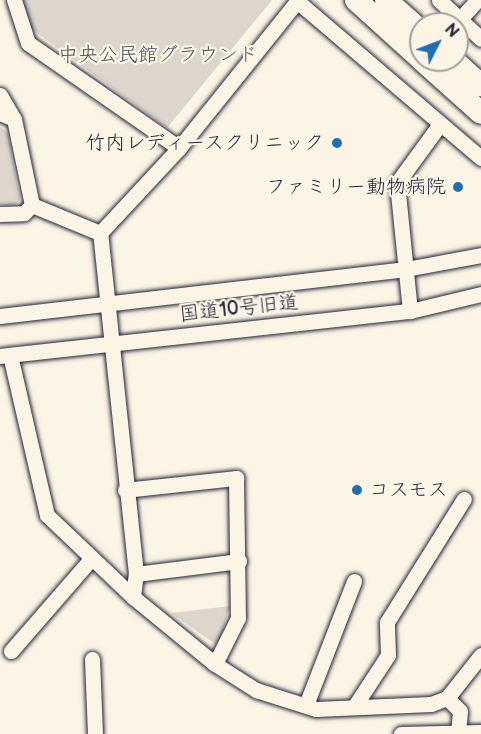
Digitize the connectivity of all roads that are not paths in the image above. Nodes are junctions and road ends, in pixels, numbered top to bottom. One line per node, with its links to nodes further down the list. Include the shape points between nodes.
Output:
1 (14, 0): 20 (street, via 28,43)
2 (356, 0): 12 (highway)
3 (386, 0): 9 (highway)
4 (439, 0): 7 (street)
5 (477, 0): 8 (street)
6 (298, 1): 19 (street); 20 (street)
7 (452, 12)
8 (466, 12)
9 (409, 20)
10 (469, 28): 11 (street)
11 (481, 39)
12 (409, 47)
13 (436, 72): 17 (highway)
14 (466, 72): 15 (highway)
15 (481, 85)
16 (0, 95): 18 (street)
17 (481, 113)
18 (7, 116): 22 (street)
19 (440, 124): 21 (street); 26 (street, via 397,183)
20 (179, 148): 24 (street)
21 (481, 159)
22 (32, 205): 23 (street, via 24,213); 24 (street)
23 (0, 214)
24 (100, 233): 28 (street)
25 (481, 255): 26 (street)
26 (406, 269): 28 (street); 29 (street)
27 (481, 294): 29 (street, 国道10号旧道)
28 (105, 307): 30 (street); 31 (street)
29 (410, 311): 31 (street, 国道10号旧道)
30 (0, 316)
31 (108, 345): 32 (street, 国道10号旧道); 33 (street)
32 (5, 355): 35 (street, via 47,515)
33 (125, 490): 36 (street, via 236,478); 37 (street)
34 (464, 500): 46 (street, via 387,622 388,655)
35 (91, 559): 39 (street); 40 (street)
36 (239, 561): 37 (street); 43 (street, via 238,618)
37 (136, 574): 39 (street)
38 (354, 581): 45 (street)
39 (133, 597): 43 (street)
40 (11, 651)
41 (481, 655): 44 (street)
42 (92, 659): 49 (street)
43 (215, 664): 45 (street, via 256,690)
44 (447, 698): 46 (street, via 431,704); 47 (street, via 460,711)
45 (306, 705): 46 (street)
46 (354, 706)
47 (458, 732): 48 (street); 50 (street)
48 (481, 732)
49 (95, 734)
50 (401, 734)

